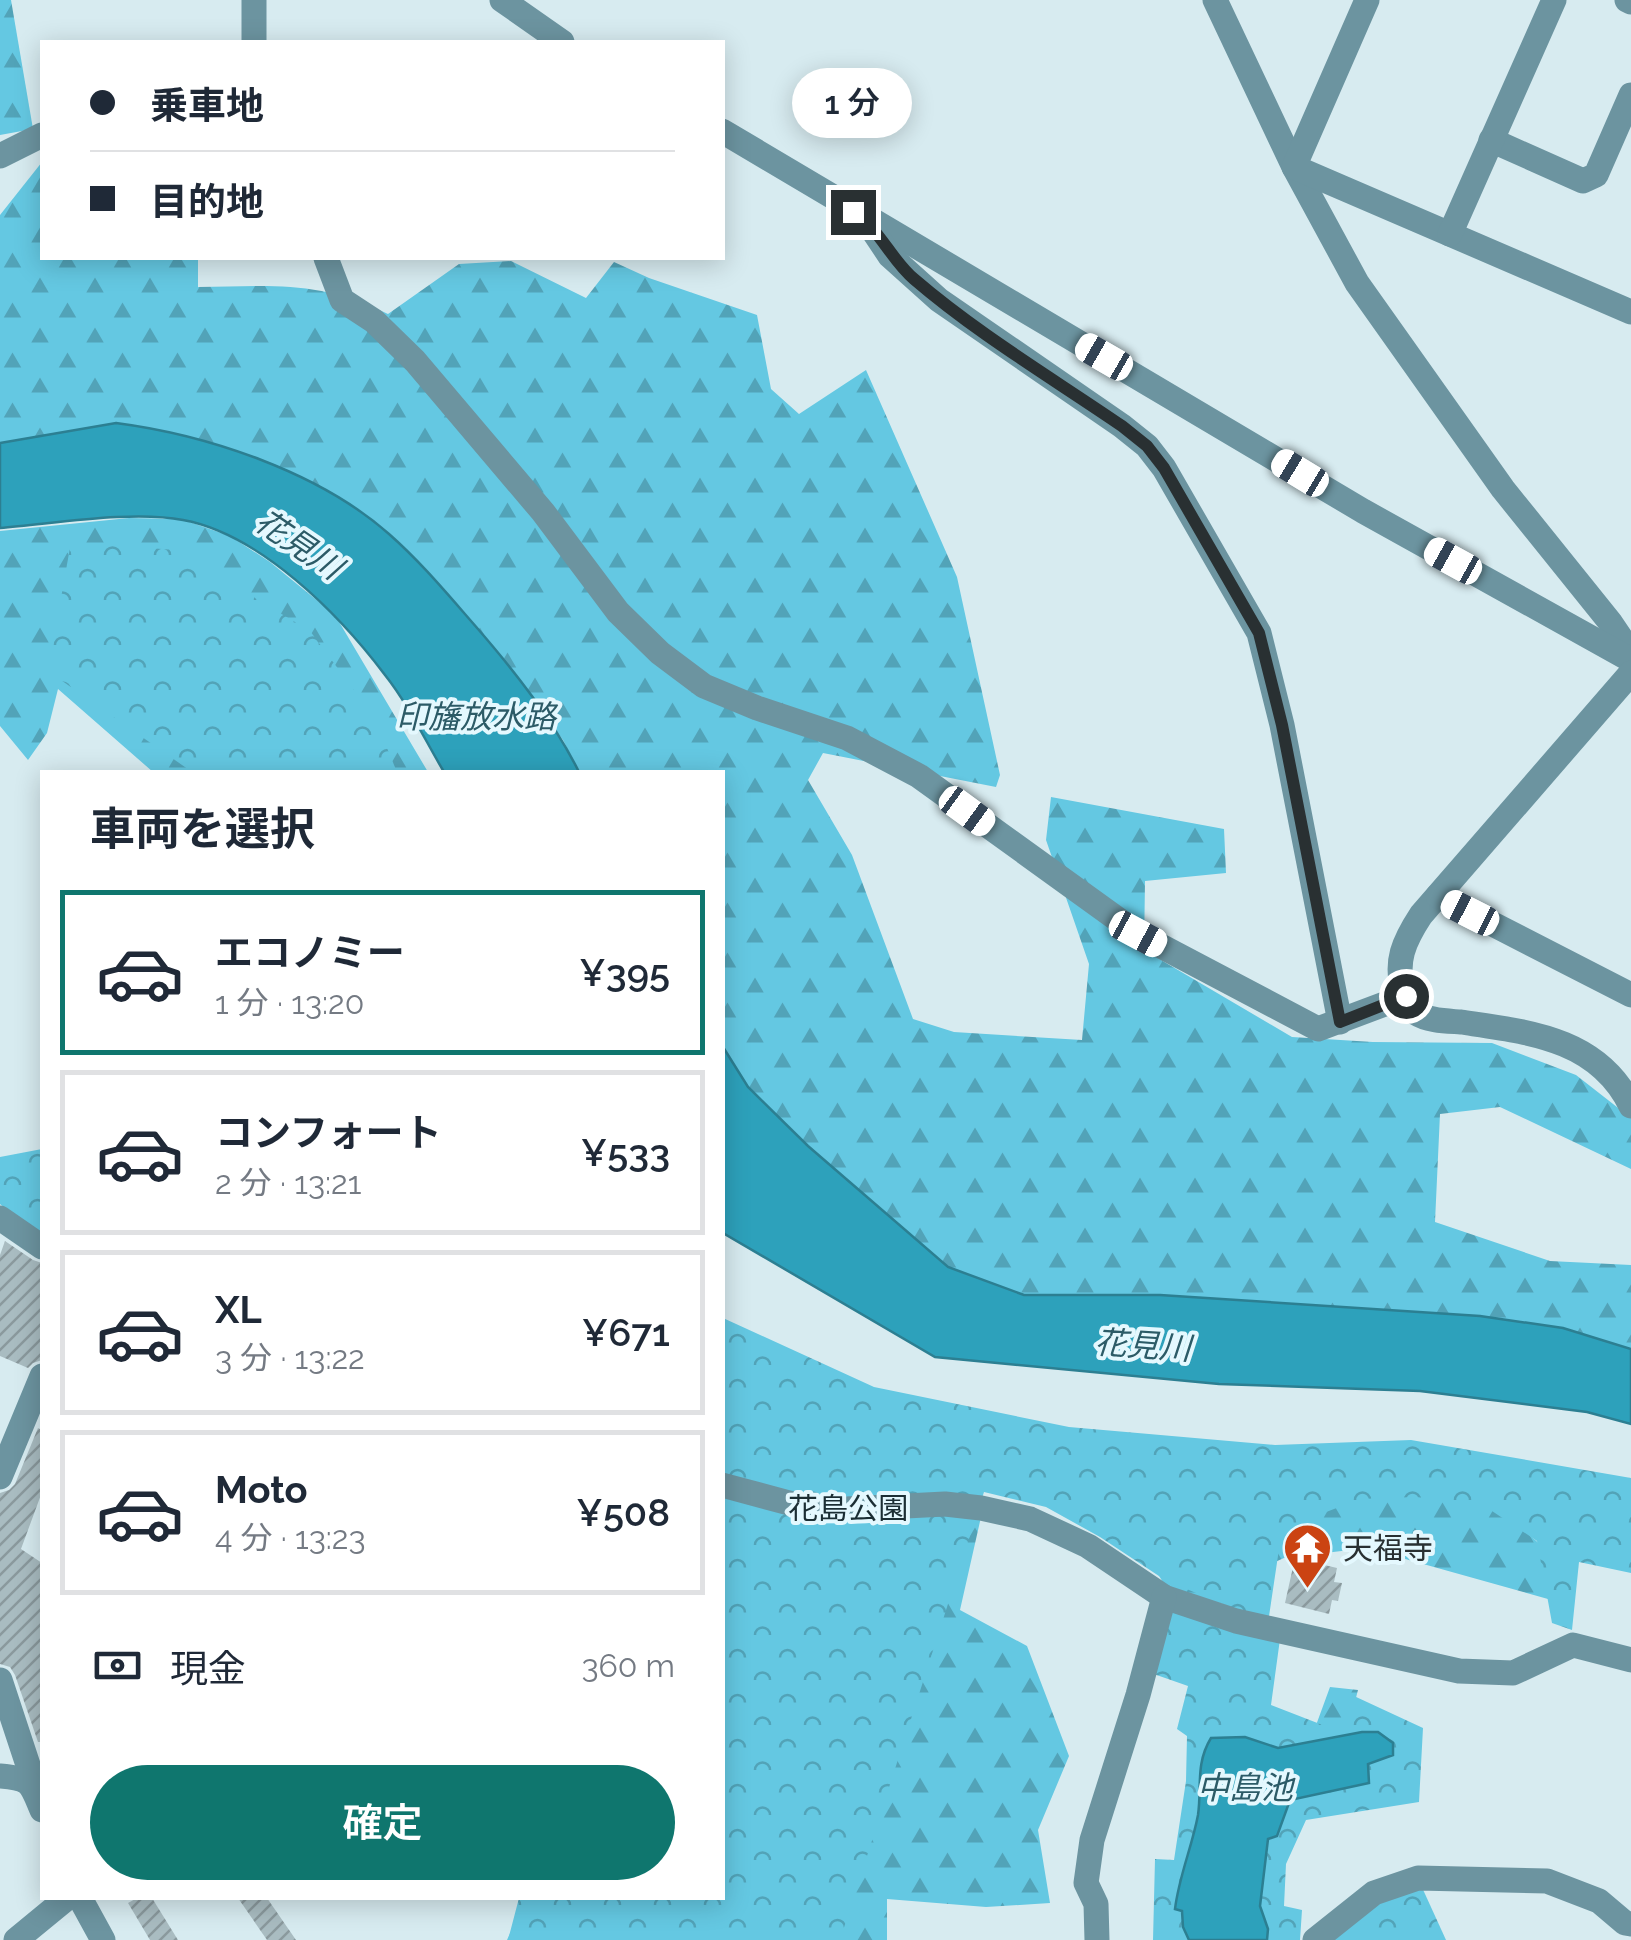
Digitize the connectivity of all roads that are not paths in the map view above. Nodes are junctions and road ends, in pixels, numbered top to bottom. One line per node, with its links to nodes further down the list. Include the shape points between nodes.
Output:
1 (254, 0): 6 (street)
2 (502, 0): 7 (street)
3 (1215, 0): 13 (street)
4 (1368, 0): 13 (street)
5 (1554, 0): 11 (street)
6 (254, 40)
7 (559, 40)
8 (1631, 95): 11 (street, via 1596,175 1583,181)
9 (725, 133): 14 (street)
10 (40, 136): 12 (street)
11 (1491, 140): 15 (street)
12 (0, 156)
13 (1294, 166): 15 (street); 18 (street, via 1356,283)
14 (864, 218): 18 (street, via 1363,511); 23 (street, via 910,276 1122,426 1164,468 1259,633)
15 (1450, 234): 17 (street)
16 (327, 260): 23 (street, via 342,300 415,361 618,612 660,654 704,686 847,738 904,768 1138,934 1318,1030)
17 (1631, 312)
18 (1631, 657)
19 (1631, 673): 20 (street)
20 (1438, 896): 21 (street); 22 (street, via 1400,955)
21 (1631, 994)
22 (1406, 996): 23 (street); 24 (street, via 1416,1012 1433,1018 1532,1033 1571,1047 1620,1082)
23 (1340, 1022)
24 (1631, 1106)
25 (0, 1218): 26 (street)
26 (40, 1246)
27 (40, 1381): 28 (street)
28 (0, 1477)
29 (725, 1487): 30 (street, via 804,1507 945,1504 1030,1519 1088,1546)
30 (1164, 1597): 31 (street, via 1236,1621 1459,1671 1514,1673 1573,1645); 41 (street, via 1092,1840 1086,1883 1096,1904)
31 (1631, 1660)
32 (0, 1680): 33 (street)
33 (35, 1768): 34 (street, via 24,1778); 35 (street)
34 (0, 1776)
35 (40, 1798)
36 (66, 1900): 39 (street)
37 (81, 1900): 40 (street)
38 (1631, 1924): 42 (street, via 1599,1901 1547,1881 1418,1878 1374,1893)
39 (16, 1940)
40 (103, 1940)
41 (1097, 1940)
42 (1315, 1940)

